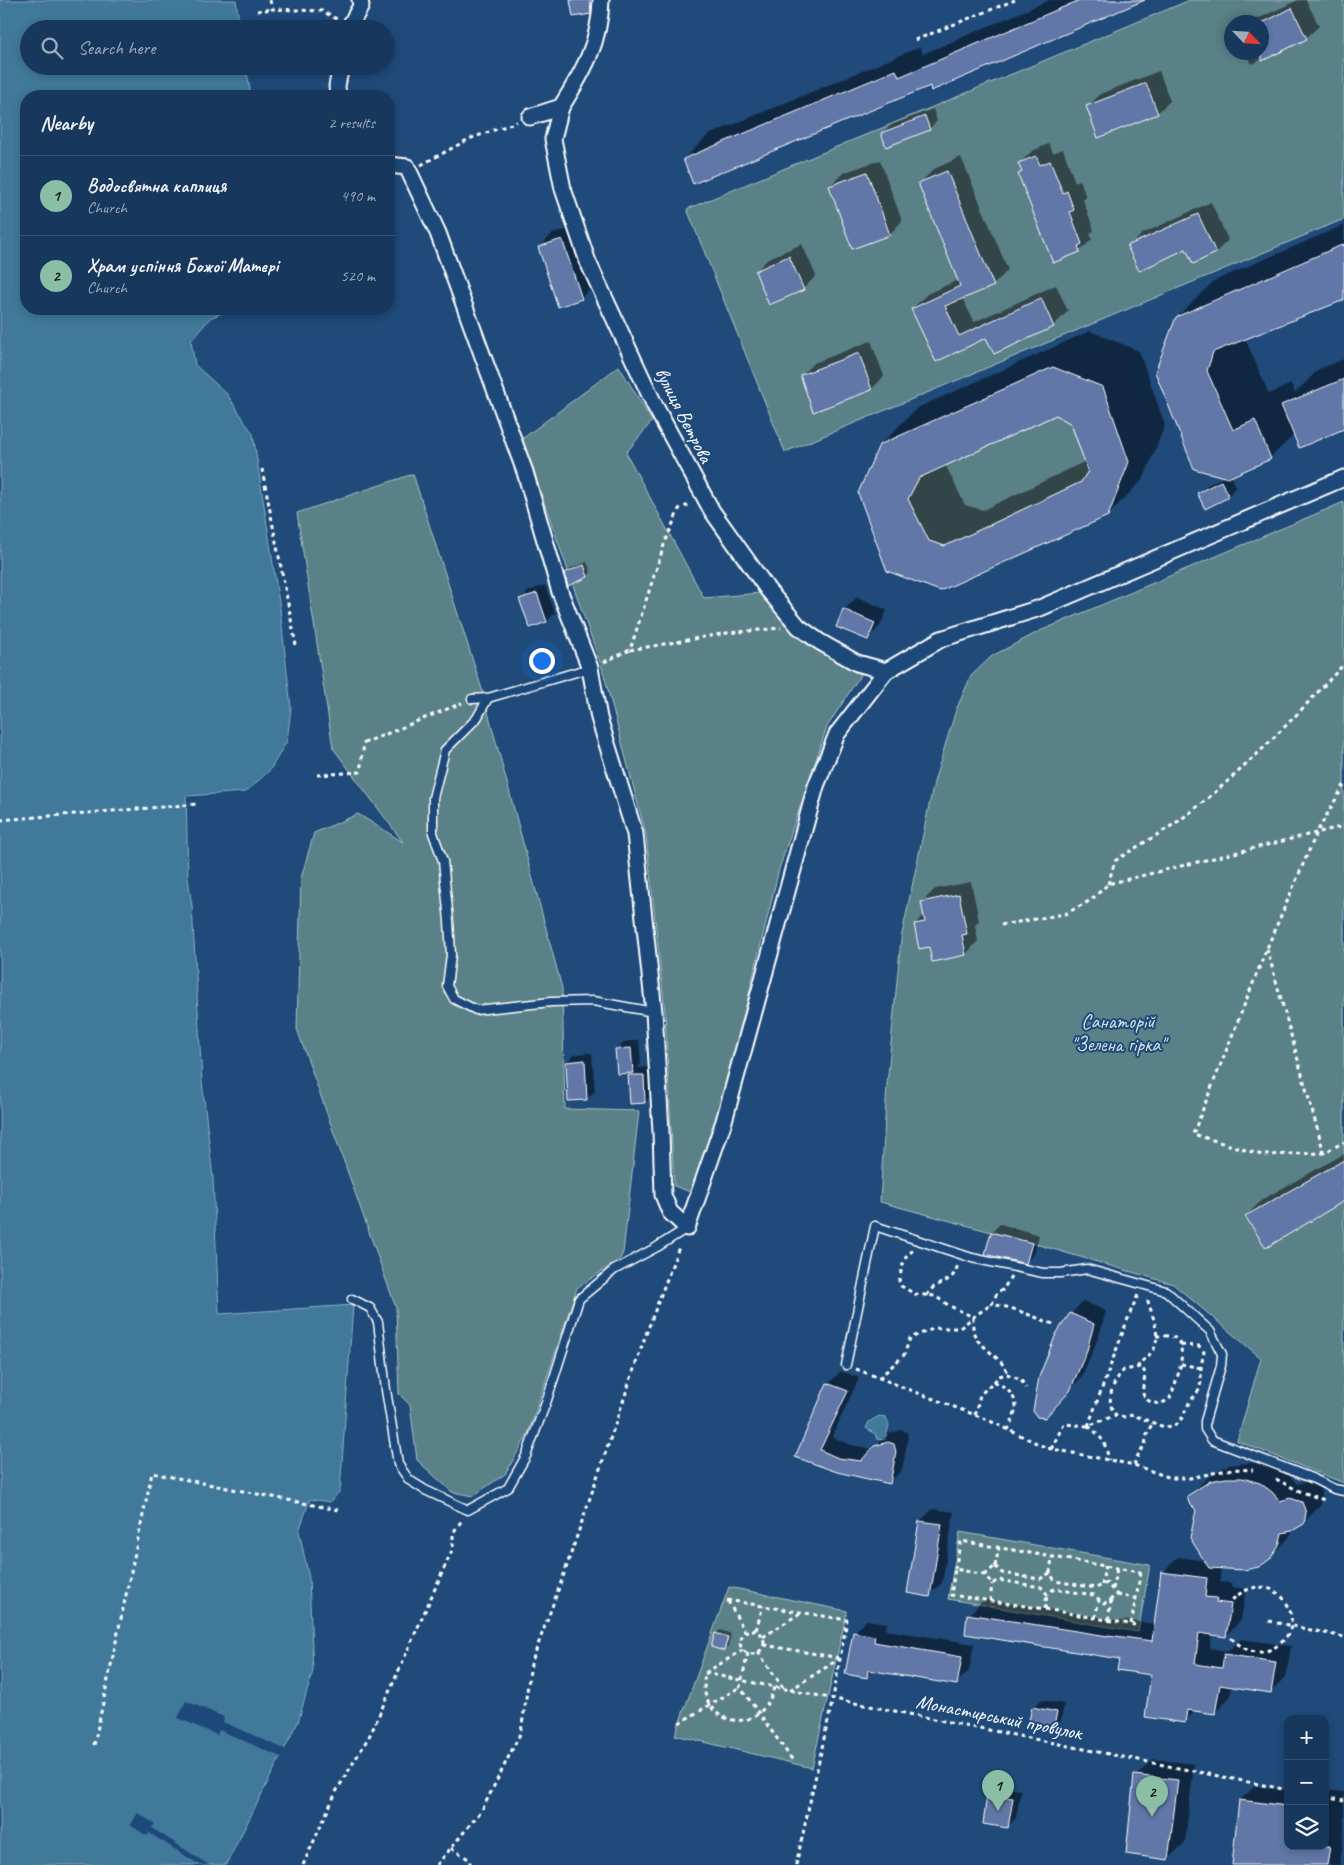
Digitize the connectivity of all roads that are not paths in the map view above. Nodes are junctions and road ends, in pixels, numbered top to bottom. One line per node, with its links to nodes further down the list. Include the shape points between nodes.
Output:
1 (360, 0): 3 (street, via 361,6)
2 (601, 0): 6 (street, вулиця Вєтрова, via 599,28 593,48)
3 (352, 20)
4 (339, 75): 5 (street)
5 (337, 90)
6 (561, 108): 7 (street); 11 (street, вулиця Вєтрова, via 553,139 563,189 588,262 655,406 712,511 768,590 799,627 857,662)
7 (530, 117)
8 (395, 166): 10 (street, via 407,167 441,240 525,472 560,592)
9 (1344, 478): 11 (street, via 1040,608 941,639)
10 (590, 668): 12 (lane); 14 (street, via 600,718 635,834)
11 (886, 671): 15 (street, via 837,734 816,786 724,1121)
12 (488, 698): 13 (lane); 14 (lane, via 477,718 445,750 433,798 433,833 443,861 449,922 447,986 454,999 476,1010 551,1002 593,1002)
13 (472, 699)
14 (654, 1012): 15 (street, via 663,1195 670,1212)
15 (687, 1228): 16 (lane, via 614,1270 579,1299 526,1456 508,1488 468,1510 409,1480 398,1464 378,1322 370,1308)
16 (352, 1299)
17 (846, 1365): 18 (lane, via 875,1226 963,1255 1043,1273 1087,1269 1166,1291 1210,1331 1222,1354 1205,1422 1212,1440)
18 (1344, 1491)

